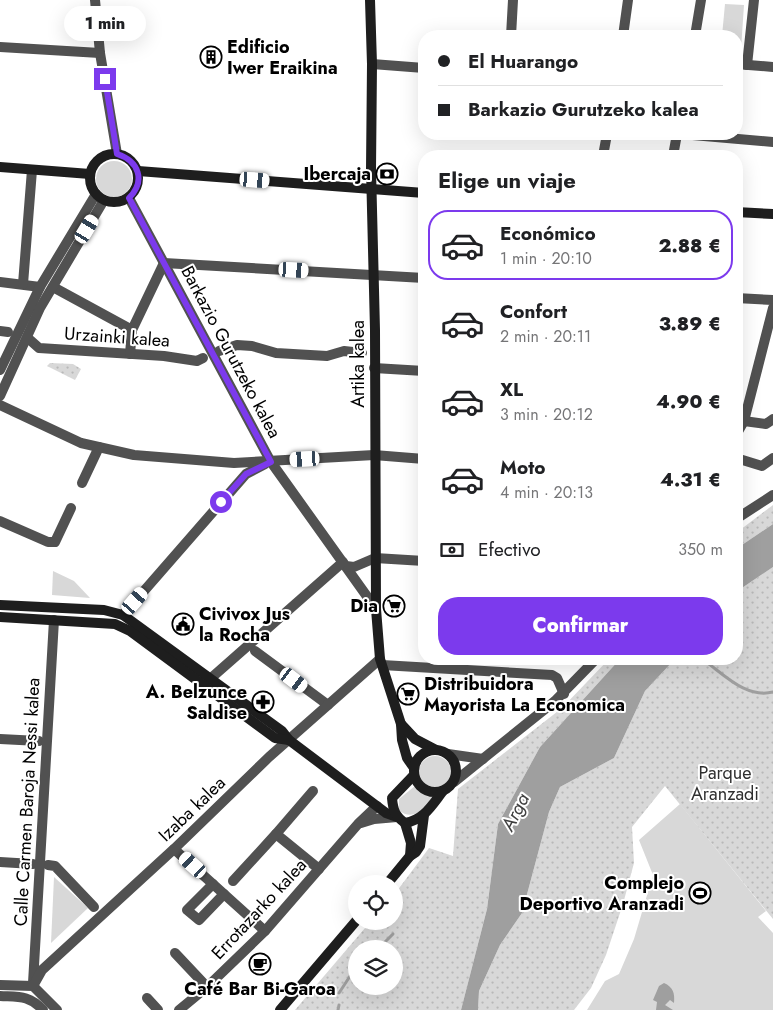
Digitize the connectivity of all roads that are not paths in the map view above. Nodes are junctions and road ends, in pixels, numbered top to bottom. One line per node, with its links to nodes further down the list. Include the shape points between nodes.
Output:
1 (95, 0): 11 (street)
2 (370, 0): 12 (street, Artika kalea)
3 (513, 0): 7 (street)
4 (628, 0): 8 (street)
5 (701, 0): 9 (street)
6 (754, 0): 14 (street)
7 (511, 30)
8 (624, 30)
9 (696, 30)
10 (0, 47): 11 (street)
11 (100, 53): 19 (street)
12 (372, 64): 16 (street); 24 (street, Artika kalea)
13 (743, 65): 14 (street)
14 (747, 65): 15 (street)
15 (773, 67)
16 (418, 68)
17 (743, 139): 18 (street)
18 (773, 142)
19 (117, 154): 22 (street, via 126,157); 23 (street, via 103,156)
20 (0, 167): 21 (street)
21 (32, 170): 23 (street); 34 (street)
22 (138, 171): 24 (street); 27 (street, via 138,186)
23 (90, 174): 26 (street, via 90,181)
24 (372, 190): 25 (street); 31 (street, Artika kalea)
25 (418, 193)
26 (100, 197): 27 (street, via 113,202); 35 (street); 36 (street)
27 (129, 198): 30 (street, Barkazio Gurutzeko kalea)
28 (743, 212): 29 (street)
29 (773, 214)
30 (164, 263): 31 (street); 40 (street); 58 (street, Barkazio Gurutzeko kalea)
31 (374, 275): 32 (street); 46 (street, Artika kalea)
32 (418, 278)
33 (0, 282): 34 (street)
34 (23, 284): 35 (street)
35 (40, 286): 47 (street)
36 (52, 286): 40 (street); 49 (street)
37 (743, 298): 38 (street)
38 (773, 300)
39 (773, 308): 52 (street)
40 (132, 330): 44 (street)
41 (30, 340): 44 (street, Urzainki kalea, via 39,348)
42 (218, 351): 43 (street, via 237,345 276,353 328,356 344,351)
43 (362, 353)
44 (130, 354): 45 (street, Urzainki kalea, via 197,361)
45 (203, 358)
46 (374, 368): 48 (street); 54 (street, Artika kalea)
47 (0, 370)
48 (418, 371)
49 (0, 396)
50 (0, 405): 53 (street, via 81,443)
51 (773, 419): 52 (street, via 766,424)
52 (744, 421)
53 (99, 447): 58 (street, via 134,455 234,463); 59 (street)
54 (374, 455): 56 (street); 58 (street); 64 (street, Artika kalea)
55 (773, 458): 57 (street, via 762,466)
56 (418, 459)
57 (743, 460)
58 (271, 462): 66 (street, Barkazio Gurutzeko kalea); 69 (street, via 246,474)
59 (82, 483)
60 (773, 495): 62 (street)
61 (71, 508): 63 (street, via 55,542)
62 (743, 514)
63 (0, 521)
64 (375, 558): 65 (street); 66 (street, via 354,567); 68 (street, Artika kalea)
65 (418, 561)
66 (344, 564): 68 (street, Barkazio Gurutzeko kalea); 77 (street)
67 (0, 605): 69 (street, via 99,610)
68 (376, 610): 73 (street, Artika kalea)
69 (123, 615): 77 (street)
70 (0, 617): 71 (street)
71 (54, 620): 83 (street, via 115,624 130,631 275,738); 112 (street, Calle Carmen Baroja Nessi kalea)
72 (255, 651): 79 (street)
73 (381, 662): 74 (street); 79 (street, Izaba kalea); 80 (street, Artika kalea)
74 (418, 665)
75 (420, 665): 78 (street, via 552,675 557,678)
76 (591, 665): 78 (street)
77 (210, 679): 83 (street, via 282,731)
78 (564, 694): 86 (street)
79 (328, 705): 83 (street, Izaba kalea)
80 (401, 724): 84 (street, Artika kalea, via 415,739); 87 (street, Artika kalea, via 402,740)
81 (0, 738): 82 (street, Calle Carmen Baroja Nessi kalea)
82 (39, 740)
83 (289, 740): 92 (street); 97 (street, Izaba kalea)
84 (436, 750): 85 (street); 87 (street, via 422,755)
85 (448, 754): 86 (street); 88 (street, via 456,767)
86 (483, 759): 88 (street)
87 (414, 771): 90 (street, via 422,788 428,792); 91 (street, Errotazarko kalea)
88 (454, 782): 90 (street)
89 (314, 791): 96 (street)
90 (443, 791): 93 (street)
91 (392, 798): 92 (street, Errotazarko kalea); 94 (street, via 393,809)
92 (377, 806): 94 (street); 95 (street, Errotazarko kalea)
93 (424, 815): 94 (street, via 414,822); 98 (street, via 422,841)
94 (401, 820): 95 (street, via 374,819); 98 (street, via 412,843)
95 (358, 824): 102 (street, Errotazarko kalea)
96 (276, 834): 102 (street); 104 (street)
97 (174, 849): 105 (street); 112 (street, Izaba kalea, via 42,970)
98 (410, 856): 103 (street)
99 (0, 862): 100 (street, Calle Carmen Baroja Nessi kalea)
100 (33, 864)
101 (48, 865): 107 (street, Calle Carmen Baroja Nessi kalea, via 55,866)
102 (319, 869): 109 (street, Errotazarko kalea)
103 (394, 875)
104 (233, 881)
105 (213, 884): 106 (street); 106 (street, via 187,910 199,920)
106 (224, 894): 109 (street)
107 (94, 907)
108 (348, 930): 121 (street)
109 (265, 931): 113 (street, Errotazarko kalea)
110 (175, 953): 113 (street)
111 (0, 985): 112 (street)
112 (33, 986): 118 (street)
113 (207, 987): 120 (street, Errotazarko kalea)
114 (0, 996): 116 (street, via 27,998)
115 (147, 998): 119 (street)
116 (34, 1006): 117 (street)
117 (43, 1010)
118 (57, 1010)
119 (158, 1010)
120 (179, 1010)
121 (280, 1010)

